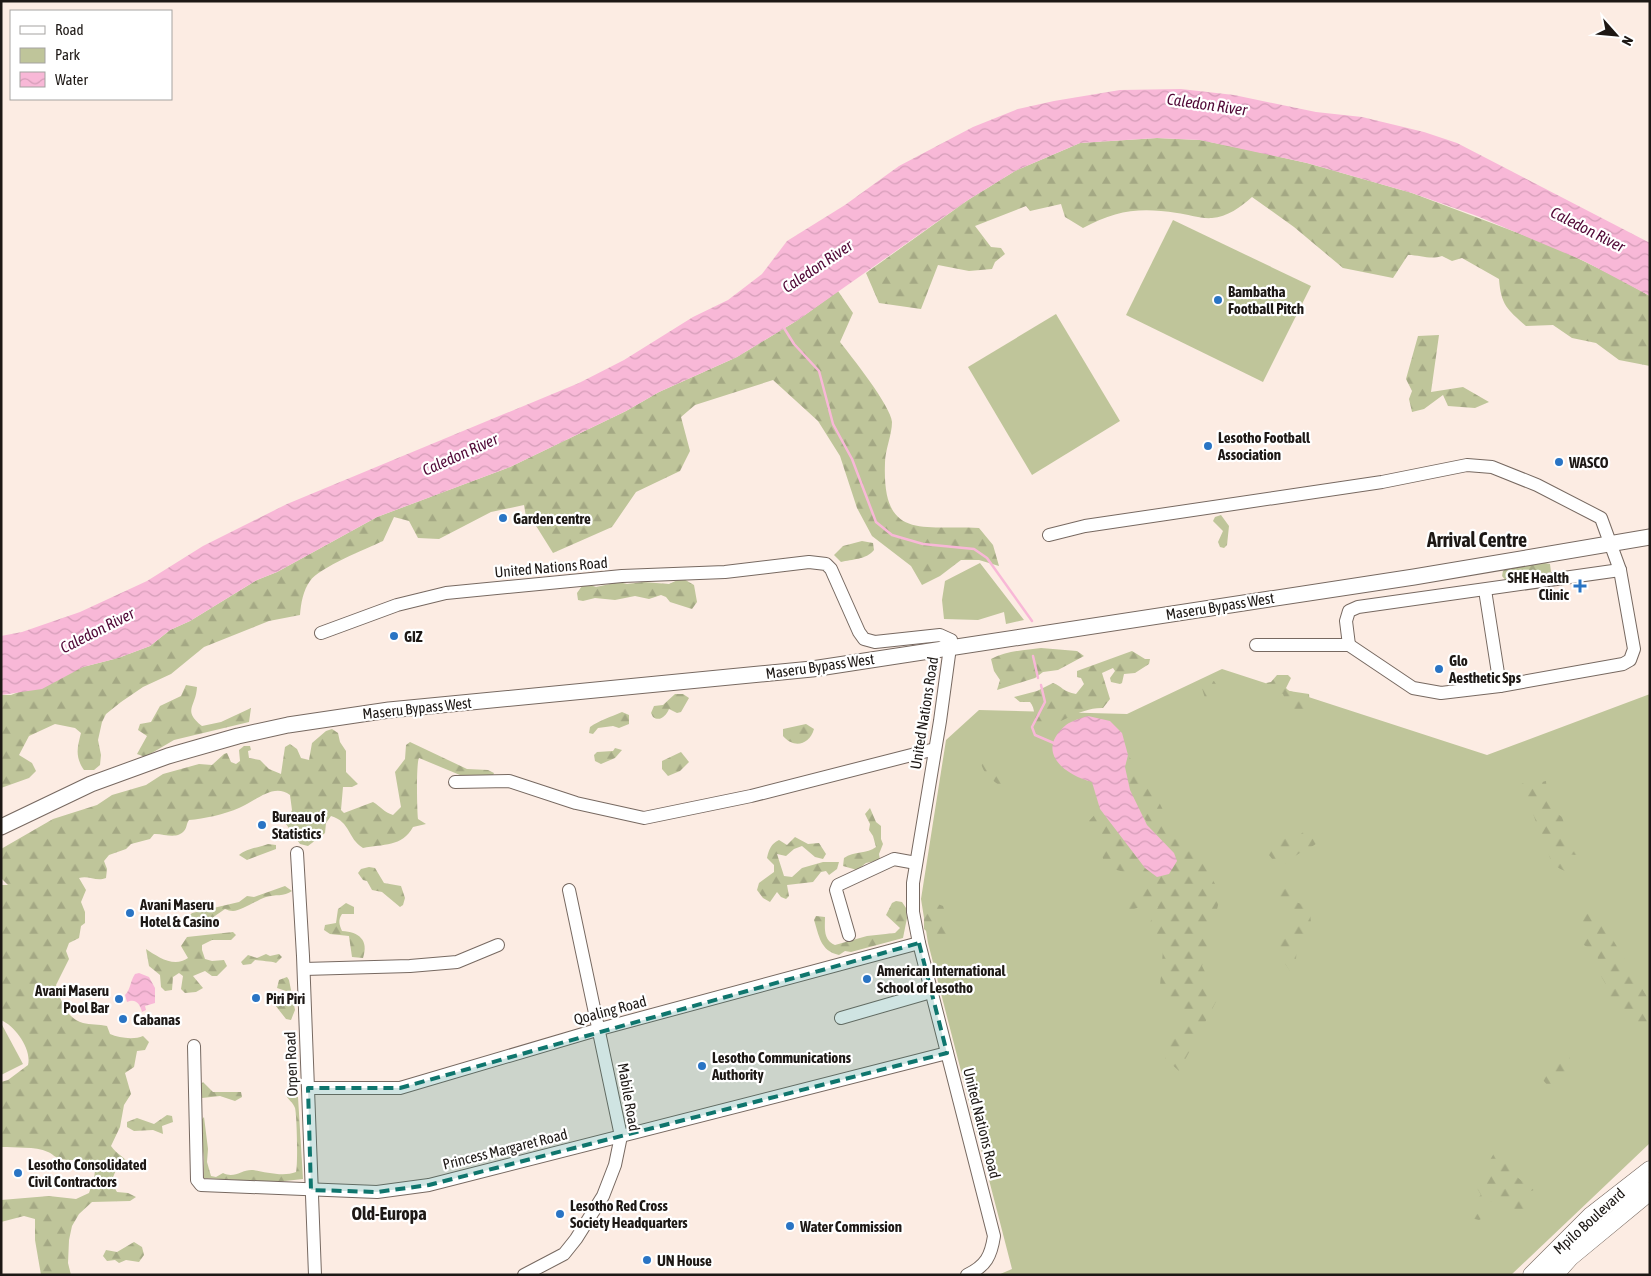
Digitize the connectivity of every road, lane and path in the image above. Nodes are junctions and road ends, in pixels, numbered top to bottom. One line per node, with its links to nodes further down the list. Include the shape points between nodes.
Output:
1 (1049, 535): 3 (street, via 1085,526 1382,482 1467,465 1492,467 1537,485 1601,518)
2 (1650, 538): 3 (main road, Maseru Bypass West)
3 (1613, 544): 4 (street); 9 (main road, Maseru Bypass West)
4 (1620, 570): 5 (street); 10 (street, via 1634,649 1630,660 1623,664)
5 (1486, 590): 8 (street, via 1358,607 1349,611 1346,621); 10 (street)
6 (321, 633): 9 (street, United Nations Road, via 397,605 446,593 622,576 725,572 809,562 826,564 831,569 864,639 875,642 940,635 951,640)
7 (1256, 645): 8 (street)
8 (1349, 645): 10 (street, via 1413,688 1441,692)
9 (951, 647): 11 (street, United Nations Road); 13 (main road, Maseru Bypass West, via 812,669 389,710 288,725 168,756 91,784)
10 (1500, 686)
11 (935, 748): 12 (street, via 751,796 644,818 576,803 510,781); 15 (street, United Nations Road)
12 (455, 782)
13 (1, 827)
14 (297, 853): 20 (street, Orpen Road)
15 (916, 863): 17 (street, via 894,859 838,885 836,890); 18 (street, United Nations Road, via 913,912)
16 (569, 890): 23 (street, Mabile Road)
17 (849, 935)
18 (919, 944): 21 (street, United Nations Road); 23 (street, Qoaling Road)
19 (498, 945): 20 (street, via 457,962)
20 (304, 969): 26 (street, Orpen Road)
21 (931, 992): 22 (street); 25 (street, United Nations Road)
22 (841, 1018)
23 (600, 1030): 26 (street, Qoaling Road, via 400,1088); 27 (street, Mabile Road)
24 (194, 1046): 29 (street, Princess Margaret Road, via 197,1180 201,1185)
25 (947, 1053): 27 (street, Princess Margaret Road); 33 (street, United Nations Road, via 994,1236 992,1252 986,1262)
26 (308, 1088): 29 (street, Orpen Road)
27 (621, 1136): 29 (street, Princess Margaret Road, via 401,1190); 32 (street, Mabile Road, via 615,1166 603,1196 576,1239 564,1254)
28 (1650, 1170): 34 (highway, Mpilo Boulevard, via 1591,1216)
29 (311, 1190): 31 (street, Orpen Road)
30 (1650, 1191): 35 (highway, Mpilo Boulevard, via 1577,1251)
31 (315, 1275)
32 (524, 1275)
33 (968, 1275)
34 (1532, 1275)
35 (1554, 1275)

